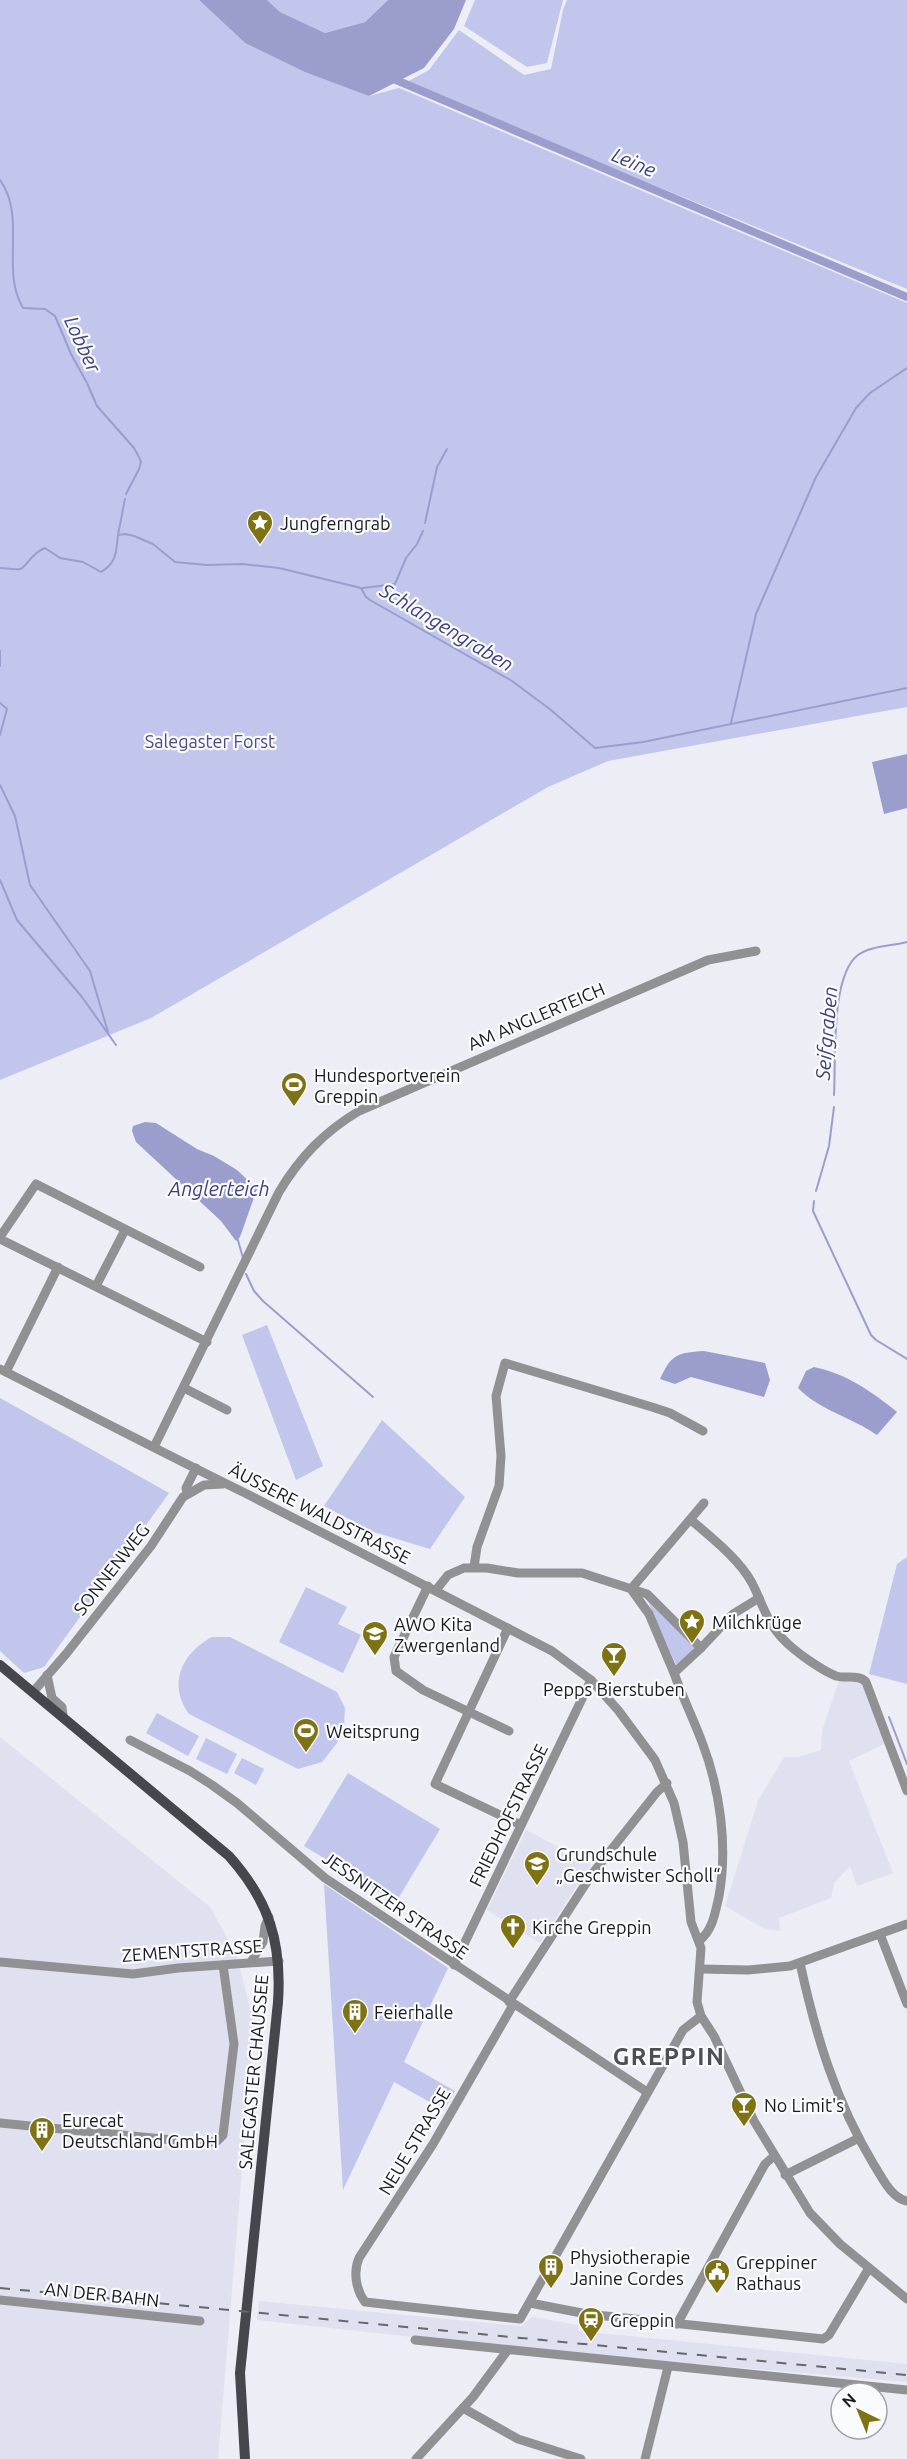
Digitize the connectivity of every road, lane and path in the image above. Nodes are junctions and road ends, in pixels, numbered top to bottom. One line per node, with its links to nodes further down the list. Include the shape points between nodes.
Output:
1 (756, 951): 7 (street, AM ANGLERTEICH, via 708,960 376,1104 334,1126 308,1151 279,1192)
2 (125, 1230): 3 (street, via 36,1184); 5 (street); 6 (street)
3 (0, 1238): 4 (street)
4 (58, 1267): 6 (street); 8 (street)
5 (200, 1267)
6 (96, 1286): 7 (street)
7 (207, 1342): 9 (street, AM ANGLERTEICH)
8 (3, 1370): 12 (street, ÄUSSERE WALDSTRASSE)
9 (184, 1388): 10 (street); 12 (street, AM ANGLERTEICH)
10 (226, 1410)
11 (703, 1431): 18 (street, via 670,1413 505,1364 496,1396 499,1486 477,1547)
12 (154, 1447): 13 (street, ÄUSSERE WALDSTRASSE)
13 (196, 1468): 14 (street, ÄUSSERE WALDSTRASSE); 15 (street)
14 (223, 1484): 15 (street, via 204,1485); 19 (street, ÄUSSERE WALDSTRASSE)
15 (187, 1494): 26 (street, SONNENWEG, via 151,1546)
16 (704, 1503): 17 (street)
17 (692, 1520): 20 (street); 21 (street, via 752,1581)
18 (474, 1567): 19 (street, via 448,1575); 20 (street, via 518,1573 582,1573)
19 (432, 1588): 22 (street, ÄUSSERE WALDSTRASSE); 29 (street, via 394,1657 393,1666 402,1678)
20 (631, 1590): 23 (street, via 647,1594); 25 (street, via 649,1614)
21 (759, 1598): 23 (street, via 733,1614); 34 (street, via 784,1641 830,1673 866,1682)
22 (508, 1628): 27 (street, ÄUSSERE WALDSTRASSE, via 552,1651); 29 (street)
23 (700, 1648): 25 (street)
24 (0, 1665): 28 (main road, SALEGASTER CHAUSSEE)
25 (674, 1673): 39 (street, via 702,1743 721,1823 723,1860 718,1899 709,1931)
26 (47, 1675): 28 (street, SONNENWEG); 30 (street, via 52,1698 62,1707)
27 (591, 1680): 33 (street, ÄUSSERE WALDSTRASSE, via 642,1739); 35 (street, FRIEDHOFSTRASSE)
28 (33, 1692): 30 (main road, SALEGASTER CHAUSSEE)
29 (469, 1712): 31 (street); 35 (street, via 435,1784)
30 (63, 1716): 36 (main road, SALEGASTER CHAUSSEE, via 229,1856)
31 (509, 1731)
32 (130, 1740): 45 (street, JESSNITZER STRASSE, via 212,1785 325,1878)
33 (667, 1783): 39 (street, ÄUSSERE WALDSTRASSE, via 682,1835 691,1922); 47 (street, NEUE STRASSE, via 592,1874)
34 (907, 1791)
35 (521, 1825): 45 (street, FRIEDHOFSTRASSE)
36 (269, 1917): 41 (street, via 263,1942); 42 (main road, SALEGASTER CHAUSSEE)
37 (907, 1924): 38 (street)
38 (880, 1934): 43 (street); 48 (street)
39 (699, 1941): 46 (street, ÄUSSERE WALDSTRASSE)
40 (0, 1962): 44 (street, ZEMENTSTRASSE, via 133,1974)
41 (251, 1962): 42 (street, ZEMENTSTRASSE); 44 (street, ZEMENTSTRASSE)
42 (279, 1962): 67 (main road, SALEGASTER CHAUSSEE, via 240,2373)
43 (800, 1963): 46 (street, via 769,1969); 52 (street, via 822,2052)
44 (224, 1965): 51 (street, via 234,2044 223,2135 217,2141)
45 (454, 1965): 47 (street, JESSNITZER STRASSE)
46 (700, 1969): 49 (street, ÄUSSERE WALDSTRASSE, via 697,2002)
47 (511, 2003): 50 (street, JESSNITZER STRASSE); 59 (street, NEUE STRASSE, via 433,2144 359,2258 356,2277 361,2296 370,2304 520,2319)
48 (907, 2004)
49 (701, 2016): 50 (street, via 683,2030); 53 (street)
50 (647, 2092): 59 (street)
51 (0, 2123)
52 (858, 2138): 54 (street); 55 (street, via 888,2187)
53 (774, 2156): 54 (street); 61 (street, via 765,2164)
54 (785, 2175): 56 (street, via 819,2224)
55 (907, 2201)
56 (869, 2268): 57 (street); 61 (street, via 830,2335 823,2339)
57 (907, 2299)
58 (0, 2300): 60 (street, AN DER BAHN)
59 (530, 2303): 61 (street, via 572,2313)
60 (200, 2321)
61 (677, 2324)
62 (415, 2340): 63 (street)
63 (507, 2351): 64 (street); 66 (street)
64 (668, 2367): 65 (street); 70 (street)
65 (907, 2390)
66 (463, 2408): 68 (street); 69 (street, via 518,2439)
67 (244, 2459)
68 (416, 2459)
69 (581, 2459)
70 (645, 2459)

